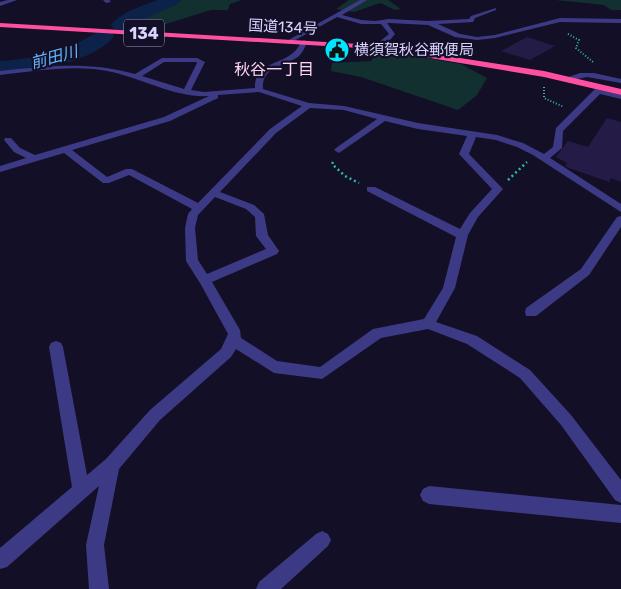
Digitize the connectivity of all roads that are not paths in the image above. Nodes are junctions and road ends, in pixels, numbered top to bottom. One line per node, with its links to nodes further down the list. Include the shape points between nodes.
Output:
1 (14, 0): 3 (street)
2 (364, 0): 5 (street)
3 (0, 4)
4 (494, 9): 8 (street, via 473,17 471,21)
5 (336, 15): 7 (street, via 361,22); 10 (street)
6 (621, 21): 8 (street, via 572,20 539,24 482,38 454,35)
7 (383, 22): 8 (street); 12 (street, via 392,34)
8 (428, 23)
9 (0, 25): 10 (highway, 国道134号 / 134)
10 (288, 42): 11 (highway, 国道134号 / 134)
11 (304, 42): 12 (highway, 国道134号 / 134); 17 (street, via 296,55 272,65 262,74)
12 (376, 47): 15 (highway, 国道134号 / 134)
13 (0, 72): 14 (street, via 90,67)
14 (136, 77): 18 (street); 18 (street, via 162,60 198,60 201,62)
15 (568, 79): 16 (street, via 575,75); 19 (highway, 国道134号 / 134)
16 (621, 81)
17 (259, 90): 20 (street); 22 (street)
18 (186, 92): 20 (street)
19 (621, 92)
20 (222, 93): 26 (street, via 167,119)
21 (621, 97): 28 (street, via 598,91 559,130 558,148)
22 (308, 105): 23 (street, via 344,108); 32 (street, via 274,131)
23 (382, 119): 24 (street); 27 (street)
24 (473, 133): 28 (street, via 520,144); 36 (street, via 464,154 498,189)
25 (8, 140): 29 (street, via 17,150)
26 (66, 150): 29 (street); 33 (street, via 106,181 129,171)
27 (339, 150)
28 (540, 156): 34 (street)
29 (35, 159): 30 (street)
30 (0, 169)
31 (371, 189): 36 (street)
32 (213, 193): 33 (street); 37 (street, via 250,207 260,216 262,236 273,252)
33 (199, 208): 37 (street, via 193,214 190,228 192,261)
34 (621, 209)
35 (621, 219): 38 (street, via 585,272)
36 (462, 234): 39 (street, via 449,288)
37 (205, 280): 40 (street, via 235,334)
38 (531, 312)
39 (428, 324): 40 (street, via 378,333 322,373 274,367); 44 (street, via 472,340 525,374 566,420)
40 (234, 340): 42 (street, via 226,353 155,415)
41 (56, 347): 43 (street)
42 (112, 465): 43 (street); 49 (street, via 94,545)
43 (80, 490): 48 (street)
44 (621, 494)
45 (428, 495): 46 (street)
46 (621, 514)
47 (322, 540): 50 (street)
48 (0, 560)
49 (99, 589)
50 (266, 589)

